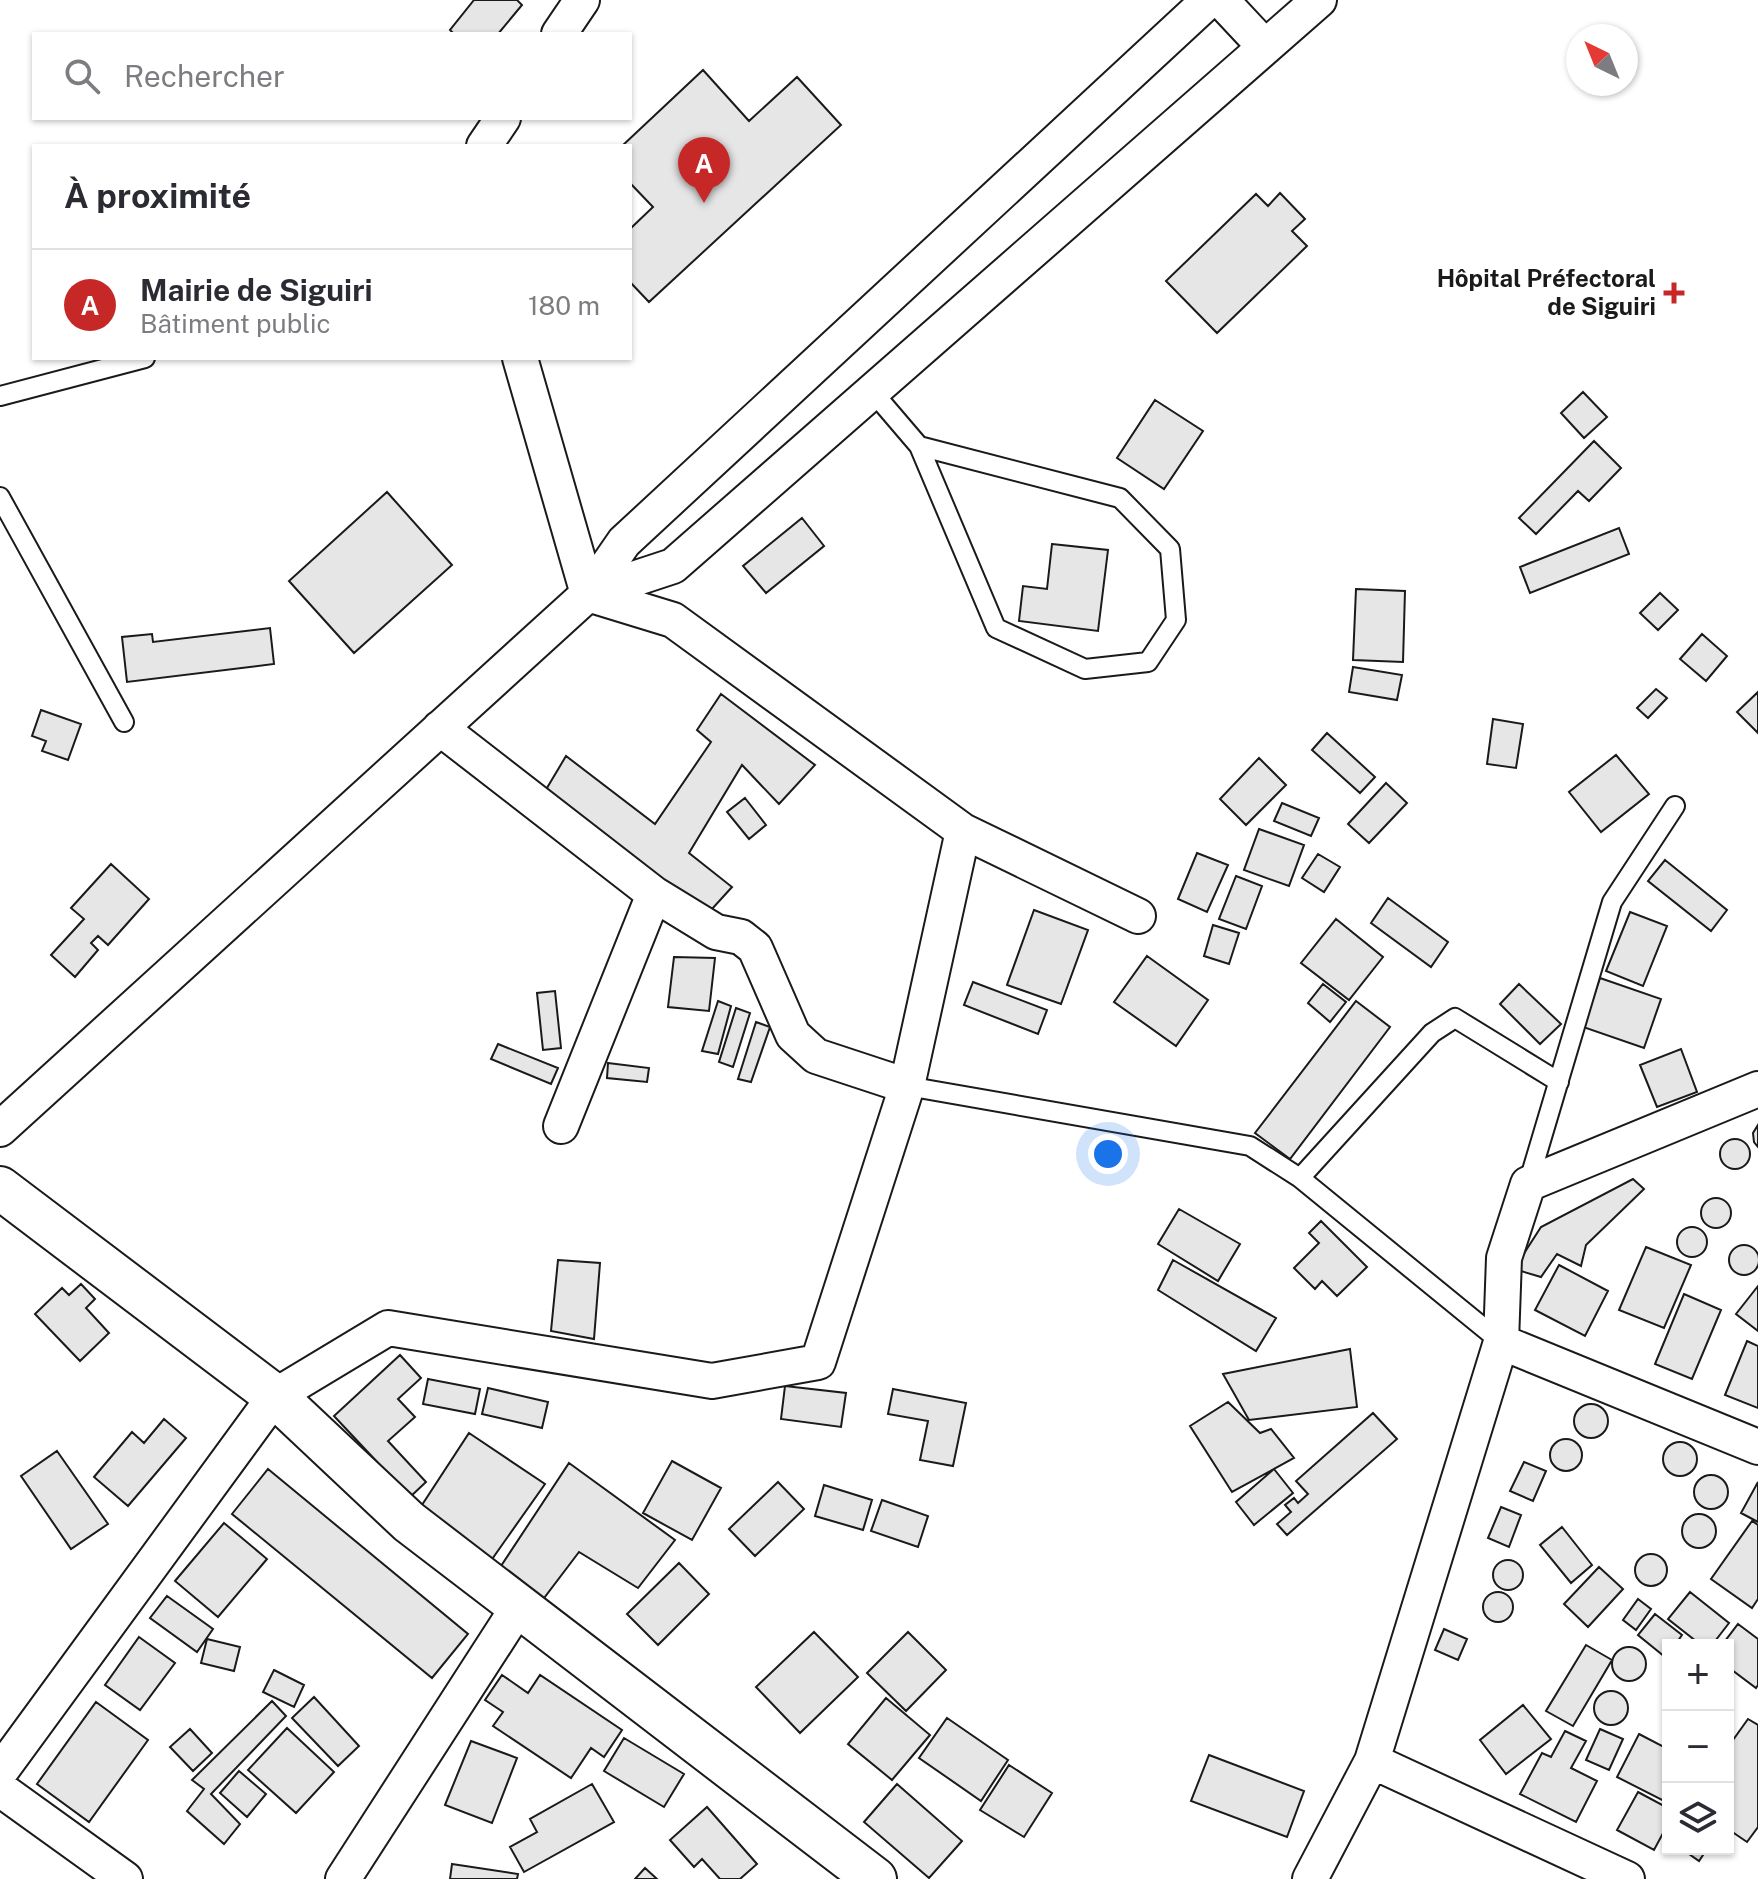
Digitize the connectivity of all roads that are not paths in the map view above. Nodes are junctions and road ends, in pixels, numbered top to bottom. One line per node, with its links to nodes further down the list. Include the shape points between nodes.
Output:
1 (582, 0): 5 (street)
2 (1209, 0): 15 (street, via 624,542)
3 (1221, 0): 6 (street)
4 (1319, 0): 6 (street)
5 (560, 32)
6 (1265, 47): 11 (street)
7 (502, 120): 8 (street)
8 (485, 144)
9 (137, 360): 12 (lane)
10 (521, 360): 15 (street)
11 (872, 391): 13 (lane); 15 (street, via 673,566)
12 (0, 396)
13 (919, 446): 13 (lane, via 996,628 1085,669 1148,662 1176,620 1170,549 1120,498)
14 (0, 497): 16 (lane)
15 (588, 594): 17 (street); 19 (street, via 673,620)
16 (124, 722)
17 (440, 728): 20 (street); 26 (street)
18 (1675, 806): 22 (lane, via 1612,902)
19 (963, 831): 21 (street); 23 (street)
20 (654, 894): 23 (street, via 716,932 741,937 755,948 793,1035 816,1056); 25 (street)
21 (1138, 916)
22 (1559, 1082): 27 (lane, via 1455,1018 1432,1033); 28 (lane)
23 (907, 1086): 27 (lane, via 1250,1146); 31 (street, via 818,1362 712,1381 388,1328)
24 (1758, 1089): 28 (street)
25 (561, 1126)
26 (0, 1129)
27 (1300, 1178): 30 (lane)
28 (1528, 1184): 30 (street, via 1504,1258)
29 (0, 1188): 31 (street)
30 (1501, 1342): 32 (street); 34 (street)
31 (275, 1396): 33 (street, via 409,1522); 35 (street)
32 (1758, 1447)
33 (519, 1606): 37 (street); 39 (street)
34 (1372, 1761): 40 (street); 41 (street)
35 (0, 1772)
36 (0, 1789): 38 (street)
37 (861, 1875)
38 (125, 1879)
39 (343, 1879)
40 (1310, 1879)
41 (1627, 1879)

